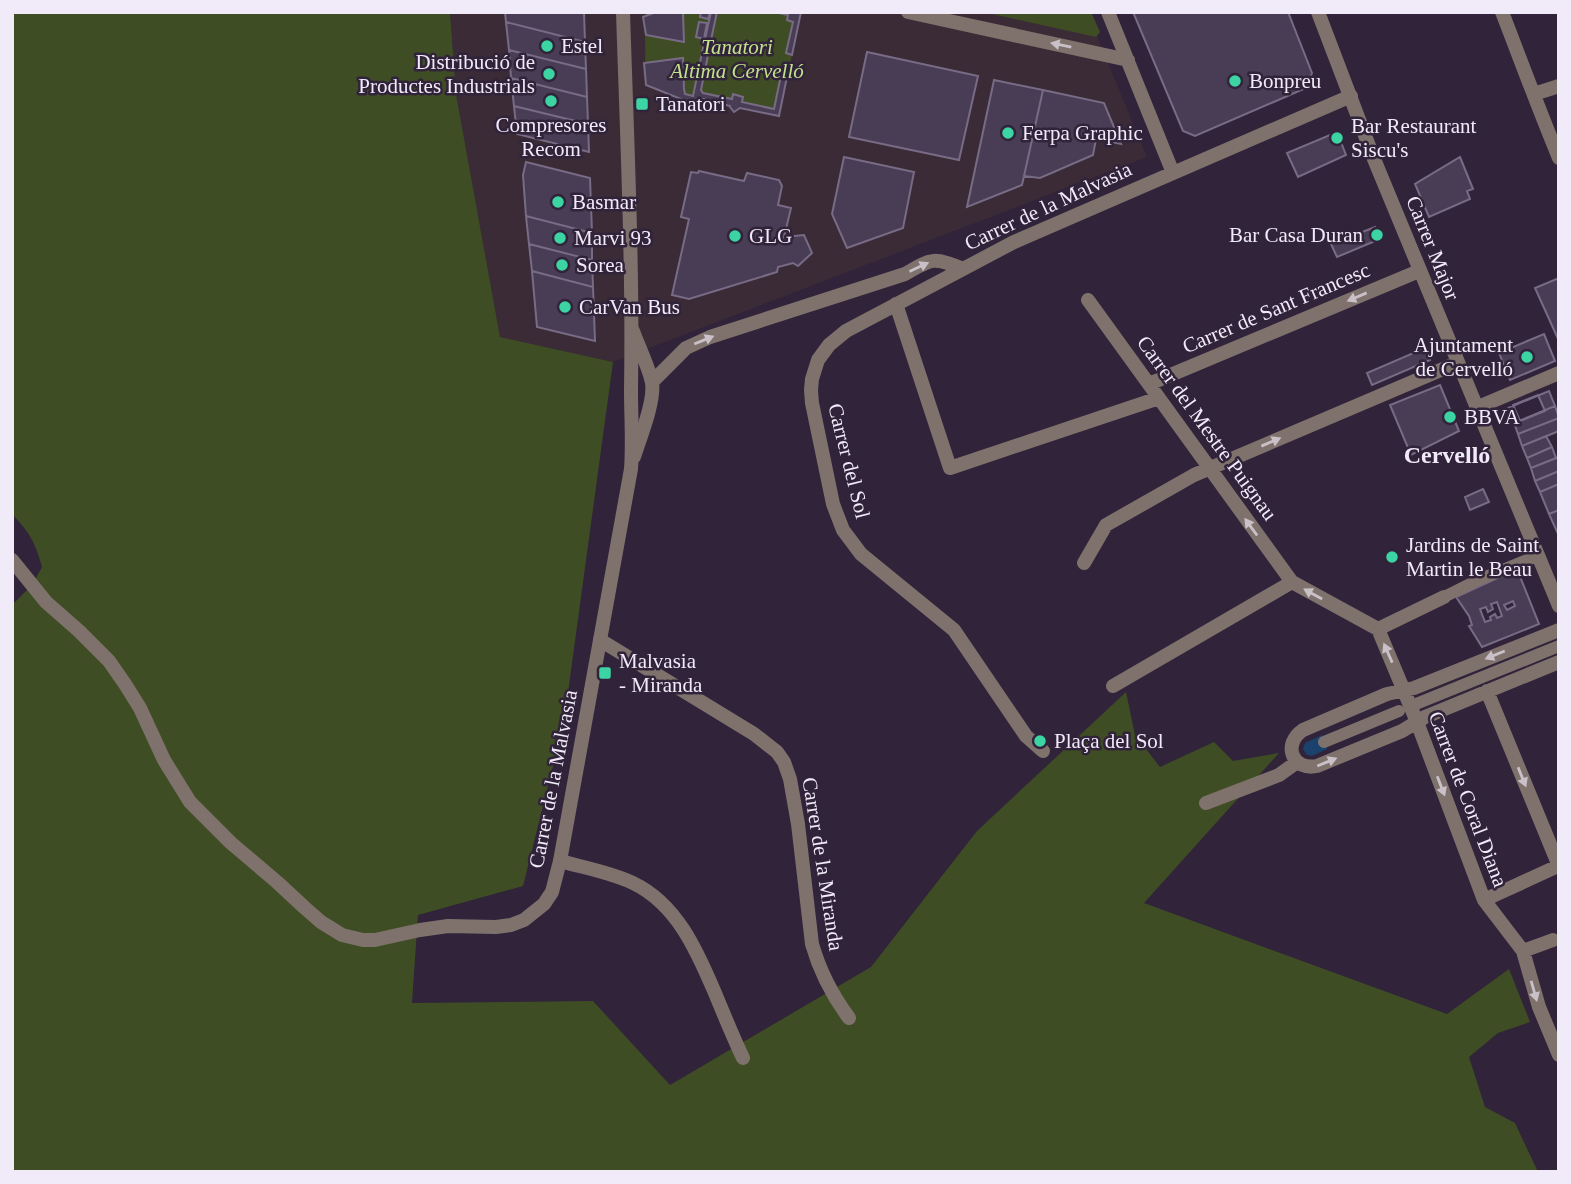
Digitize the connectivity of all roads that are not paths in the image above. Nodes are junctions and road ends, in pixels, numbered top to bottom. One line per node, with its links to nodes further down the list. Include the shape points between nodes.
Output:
1 (623, 12): 16 (street)
2 (908, 12): 6 (street, one-way to 2)
3 (1108, 12): 6 (street)
4 (1318, 12): 9 (street, Carrer Major)
5 (1502, 12): 8 (street)
6 (1128, 60): 11 (street)
7 (1559, 86): 8 (street)
8 (1534, 94): 10 (street)
9 (1350, 96): 11 (street, Carrer de la Malvasia); 13 (street, Carrer Major)
10 (1559, 158)
11 (1173, 173): 12 (street, Carrer de la Malvasia)
12 (962, 269): 15 (street, Carrer del Sol); 19 (street, Carrer de la Malvasia, one-way to 12, via 686,348 710,337 934,261 944,260)
13 (1419, 271): 17 (street, Carrer Major); 20 (street, Carrer de Sant Francesc, one-way to 20)
14 (1088, 300): 20 (street, Carrer del Mestre Puignau)
15 (896, 304): 21 (street, via 950,468); 41 (street, Carrer del Sol, via 835,339 814,369 812,403 837,517 861,554 954,630 1026,736)
16 (633, 331): 19 (street, Carrer de la Malvasia); 24 (street)
17 (1457, 363): 22 (street, Carrer Major); 23 (street, one-way to 17)
18 (1559, 373): 22 (street)
19 (652, 382): 24 (street, Carrer de la Malvasia)
20 (1149, 384): 21 (street, Carrer del Mestre Puignau)
21 (1159, 398): 23 (street, Carrer del Mestre Puignau)
22 (1476, 408): 25 (street, Carrer Major)
23 (1208, 468): 27 (street, via 1106,525); 28 (street, Carrer del Mestre Puignau, one-way to 23)
24 (631, 470): 32 (street, Carrer de la Malvasia)
25 (1536, 555): 29 (street); 30 (street, Carrer Major)
26 (12, 560): 44 (street, Carrer de la Malvasia, via 46,601 109,661 190,802 305,908 342,935 375,940 448,926 511,925 544,904)
27 (1084, 564)
28 (1292, 582): 31 (street, one-way to 28); 34 (street)
29 (1444, 597): 31 (street)
30 (1559, 606)
31 (1378, 629): 37 (street, Carrer de Coral Diana, one-way to 31)
32 (600, 640): 44 (street, Carrer de la Malvasia); 49 (street, Carrer de la Miranda, via 754,734 784,762 798,824 812,944 825,981)
33 (1557, 646): 35 (street); 37 (street, via 1414,688)
34 (1113, 686)
35 (1487, 691): 37 (street, via 1425,717); 45 (street, one-way to 45)
36 (1389, 699): 38 (street)
37 (1416, 704): 42 (street, one-way to 37, via 1317,766 1402,731); 42 (street, via 1387,694 1303,730 1292,743); 46 (street, Carrer de Coral Diana, one-way to 46)
38 (1397, 712): 39 (street); 40 (street)
39 (1399, 726)
40 (1324, 742)
41 (1043, 751)
42 (1297, 762): 43 (street, via 1279,775)
43 (1206, 803)
44 (561, 861): 51 (street, via 634,883 673,915 699,958)
45 (1559, 866): 46 (street)
46 (1484, 900): 48 (street, Carrer de Coral Diana)
47 (1553, 940): 48 (street)
48 (1523, 951): 50 (street, Carrer de Coral Diana, one-way to 50)
49 (849, 1018)
50 (1559, 1055)
51 (743, 1058)

